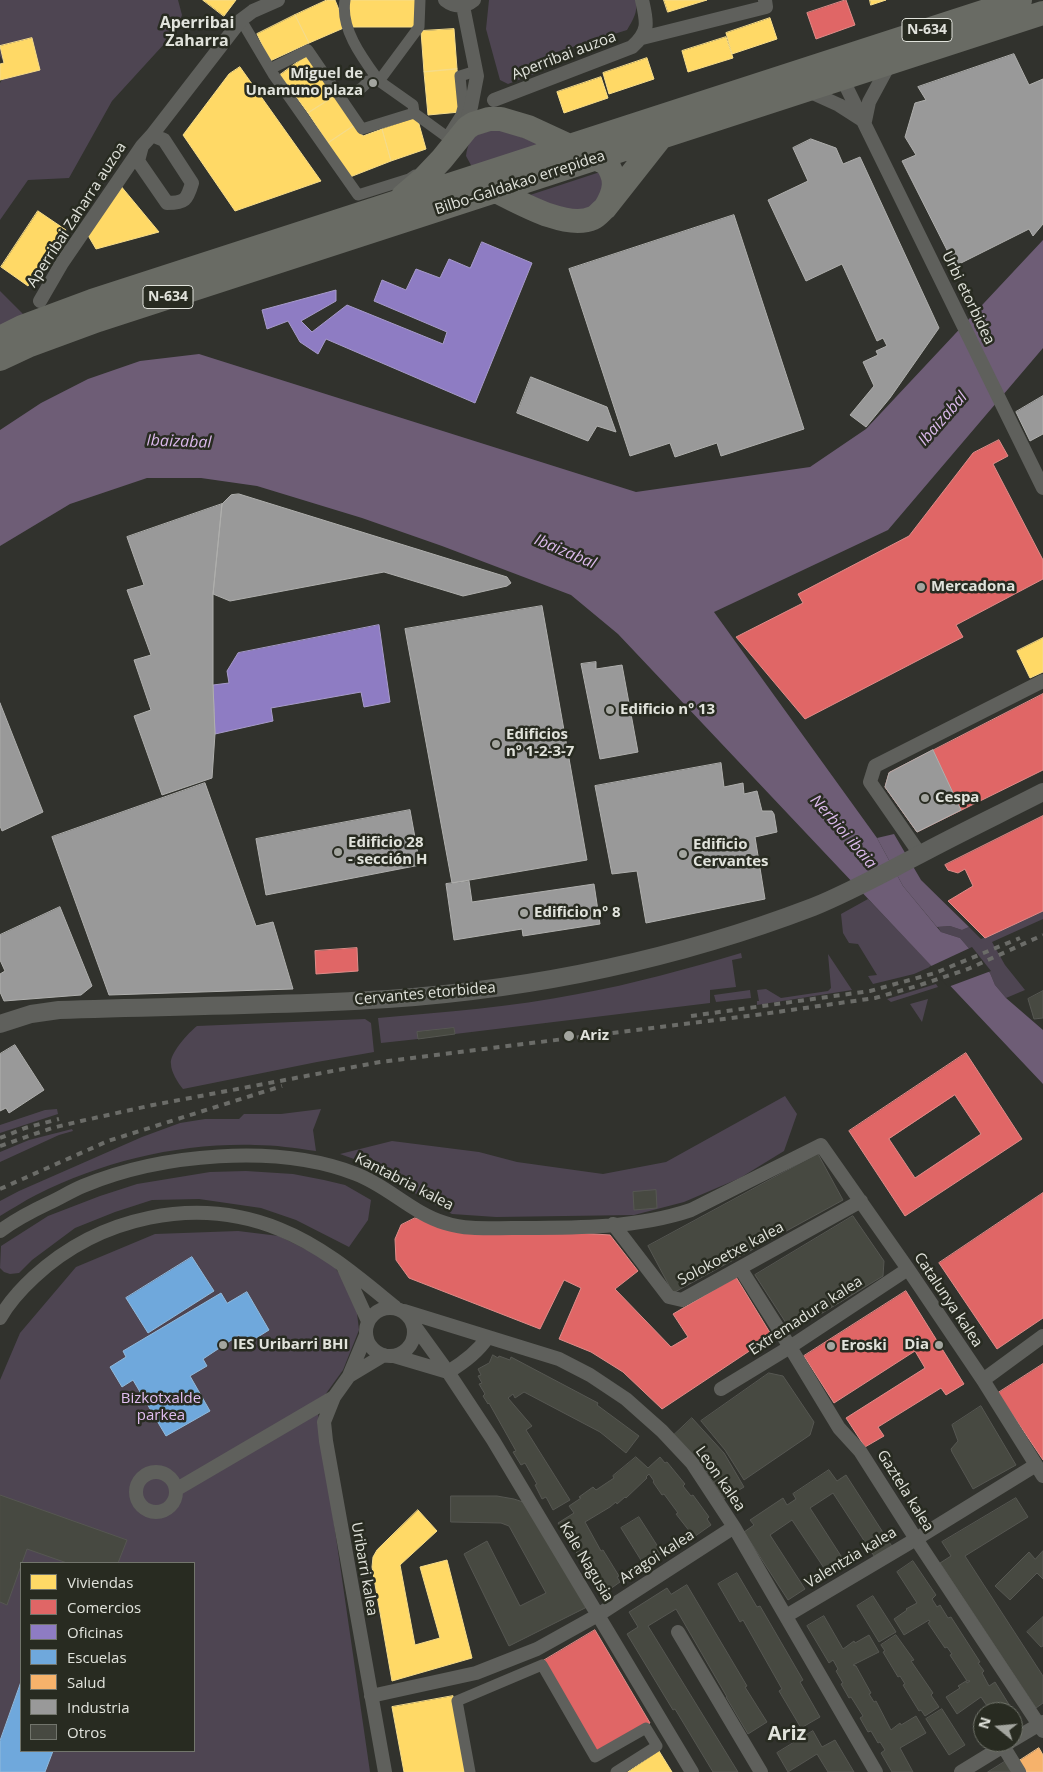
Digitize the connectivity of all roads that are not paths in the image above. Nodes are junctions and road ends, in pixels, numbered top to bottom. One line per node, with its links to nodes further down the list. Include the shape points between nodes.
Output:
1 (278, 0): 10 (street, via 254,10)
2 (345, 0): 16 (street, via 350,34)
3 (420, 0): 16 (street, via 419,27)
4 (445, 0): 8 (street, via 454,5)
5 (642, 0): 11 (street, via 648,23)
6 (765, 0): 11 (street, Aperribai auzoa, via 766,7)
7 (1020, 0): 14 (highway, Bilbo-Galdakao errepidea / N-634)
8 (468, 3): 15 (street)
9 (1043, 13): 12 (highway, Bilbo-Galdakao errepidea / N-634)
10 (238, 24): 13 (street); 23 (street, Aperribai Zaharra auzoa)
11 (642, 38): 19 (street, Aperribai auzoa, via 632,47)
12 (890, 62): 14 (highway, Bilbo-Galdakao errepidea / N-634); 22 (street, via 868,102)
13 (270, 69): 17 (street, via 308,50); 24 (street, via 358,195 409,179)
14 (838, 69): 18 (highway, Bilbo-Galdakao errepidea / N-634); 22 (street, Urbi etorbidea); 27 (highway, Bilbo-Galdakao errepidea / N-634)
15 (476, 74): 19 (street); 24 (street, via 471,107)
16 (379, 81): 17 (street, via 368,81 362,90 355,92); 20 (street, via 413,105)
17 (336, 90): 20 (street, via 362,129)
18 (805, 90): 22 (street); 25 (highway, Bilbo-Galdakao errepidea / N-634)
19 (494, 100): 21 (street)
20 (414, 113): 24 (street)
21 (509, 121): 24 (highway, via 484,120); 27 (highway)
22 (865, 121): 36 (street, Urbi etorbidea)
23 (152, 136): 26 (street, Aperribai Zaharra auzoa); 26 (street, Aperribai Zaharra auzoa, via 164,140 192,183 188,197 180,203 167,204 138,161)
24 (456, 136): 29 (highway, via 457,164); 31 (highway, via 424,178)
25 (661, 137): 28 (highway, Bilbo-Galdakao errepidea / N-634); 32 (highway)
26 (142, 146): 33 (street, Aperribai Zaharra auzoa, via 62,263)
27 (569, 146): 28 (highway); 29 (highway, Bilbo-Galdakao errepidea / N-634)
28 (595, 158): 30 (highway, Bilbo-Galdakao errepidea / N-634); 32 (highway, via 611,170 615,182 614,192)
29 (471, 179): 30 (highway); 31 (highway, Bilbo-Galdakao errepidea / N-634)
30 (496, 190): 32 (highway, via 546,214 569,220 586,220); 35 (highway, Bilbo-Galdakao errepidea / N-634, via 98,320 30,345)
31 (394, 203): 34 (highway, Bilbo-Galdakao errepidea / N-634, via 92,301)
32 (605, 208)
33 (40, 301)
34 (0, 338)
35 (0, 360)
36 (1043, 488)
37 (1043, 681): 39 (street, via 875,766 870,782)
38 (1043, 792): 39 (street, Cervantes etorbidea)
39 (916, 856): 40 (street, Cervantes etorbidea, via 840,896 744,931 610,968 524,984 389,999 59,1010 31,1014)
40 (0, 1024)
41 (821, 1144): 42 (street, Catalunya kalea); 43 (street, Kantabria kalea, via 691,1210 671,1217)
42 (861, 1201): 46 (street, Solokoetxe kalea); 47 (street, Catalunya kalea)
43 (613, 1224): 44 (street, Kantabria kalea, via 577,1228 465,1228 444,1223 414,1209 370,1180 340,1168 290,1159 227,1156 169,1162 112,1176 83,1186); 46 (street, Solokoetxe kalea, via 669,1297 682,1300)
44 (0, 1231)
45 (341, 1263): 48 (street, via 306,1242 256,1221 212,1214 162,1215 110,1228 65,1252); 49 (street); 50 (street)
46 (740, 1268): 55 (street, Gaztela kalea)
47 (908, 1269): 55 (street, Extremadura kalea); 59 (street, Catalunya kalea)
48 (2, 1308)
49 (400, 1309): 50 (street, via 379,1310); 51 (street, Kale Nagusia); 54 (street, Leon kalea)
50 (368, 1321): 52 (street)
51 (414, 1325): 56 (street, via 408,1348 401,1354); 57 (street, Kale Nagusia)
52 (366, 1335): 56 (street, via 372,1348); 58 (street, Uribarri kalea)
53 (1043, 1336): 59 (street)
54 (487, 1338): 57 (street, via 466,1361); 64 (street, Leon kalea, via 559,1359 626,1399 692,1463)
55 (790, 1347): 60 (street, Extremadura kalea); 65 (street, Gaztela kalea, via 839,1428 860,1451)
56 (389, 1356): 57 (street); 58 (street, Uribarri kalea)
57 (448, 1372): 66 (street, Kale Nagusia, via 493,1440)
58 (349, 1376): 61 (street, Uribarri kalea)
59 (983, 1380): 62 (street, Catalunya kalea)
60 (721, 1389)
61 (334, 1398): 63 (street); 69 (street, Uribarri kalea, via 324,1422 326,1441)
62 (1039, 1470): 65 (street, Valentzia kalea)
63 (177, 1489)
64 (734, 1527): 66 (street, Aragoi kalea); 67 (street, Leon kalea)
65 (916, 1539): 67 (street, Valentzia kalea); 70 (street, Gaztela kalea)
66 (598, 1615): 69 (street, Aragoi kalea, via 537,1648 476,1673); 77 (street, Kale Nagusia)
67 (786, 1616): 79 (street, Leon kalea)
68 (678, 1632): 78 (street)
69 (371, 1696): 74 (street, Uribarri kalea)
70 (1042, 1726): 71 (street)
71 (1023, 1736)
72 (993, 1752): 80 (street)
73 (1011, 1752): 81 (street)
74 (385, 1772)
75 (470, 1772): 76 (street, via 457,1701 542,1665 595,1757 646,1728 658,1746)
76 (616, 1772)
77 (692, 1772)
78 (761, 1772)
79 (876, 1772)
80 (961, 1772)
81 (1019, 1772)

